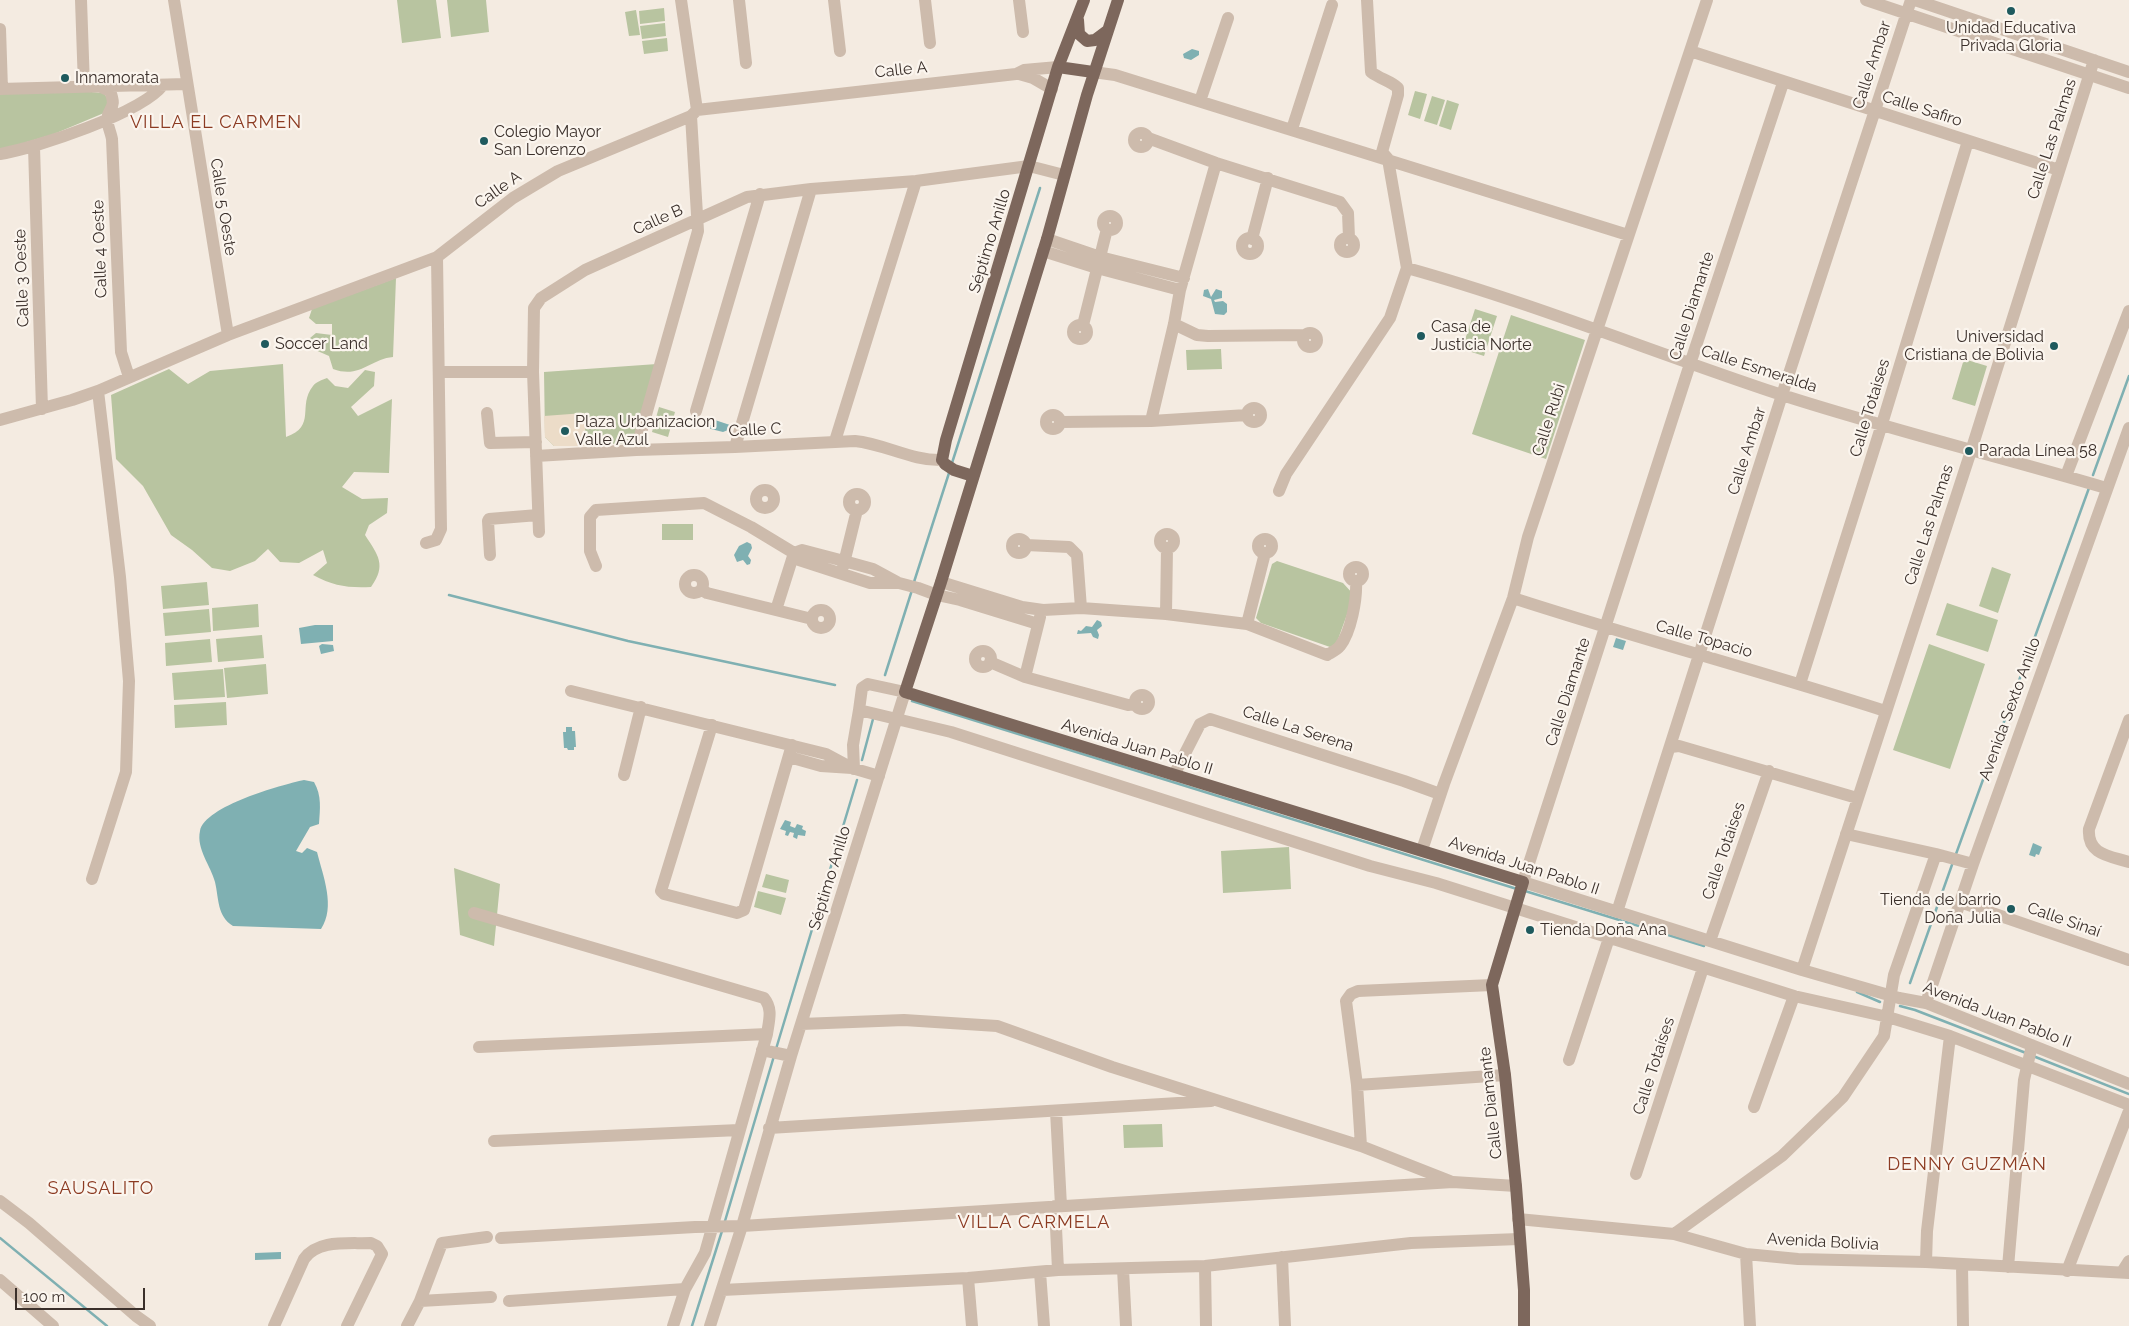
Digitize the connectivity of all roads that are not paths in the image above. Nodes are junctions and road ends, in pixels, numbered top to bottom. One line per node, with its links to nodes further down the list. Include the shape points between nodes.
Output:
1 (81, 0): 33 (street)
2 (174, 0): 32 (street, Calle 5 Oeste)
3 (681, 0): 41 (street)
4 (739, 0): 25 (street)
5 (834, 0): 22 (street)
6 (925, 0): 21 (street)
7 (1020, 0): 20 (street)
8 (1084, 0): 17 (main road, Séptimo Anillo)
9 (1118, 0): 19 (main road, Séptimo Anillo)
10 (1367, 0): 48 (street, via 1371,72 1398,88 1382,152)
11 (1707, 0): 23 (street, Calle Rubi)
12 (1866, 0): 15 (street)
13 (1913, 0): 15 (street, Calle Ambar); 24 (street)
14 (1332, 5): 43 (street)
15 (1906, 14): 30 (street); 40 (street, Calle Ambar)
16 (1228, 18): 39 (street)
17 (1078, 20): 19 (main road, via 1079,34 1087,41 1096,40); 26 (main road, Séptimo Anillo)
18 (0, 29): 37 (street)
19 (1107, 31): 27 (main road, Séptimo Anillo)
20 (1023, 32)
21 (930, 43)
22 (840, 51)
23 (1690, 51): 31 (street, Calle Safiro); 59 (street, Calle Rubi)
24 (2094, 60): 28 (street); 30 (street, Calle Las Palmas)
25 (746, 63)
26 (1058, 67): 27 (main road); 29 (street, Calle A, via 1024,70); 38 (main road, Séptimo Anillo)
27 (1093, 72): 39 (street, via 1115,75); 52 (main road, Séptimo Anillo)
28 (2129, 72)
29 (1016, 74): 38 (street, via 1033,78); 41 (street, Calle A)
30 (2089, 75): 36 (street); 51 (street, Calle Las Palmas)
31 (1783, 83): 40 (street, Calle Safiro); 73 (street, Calle Diamante)
32 (186, 84): 35 (street); 71 (street, Calle 5 Oeste)
33 (84, 86): 34 (street); 37 (street)
34 (99, 86): 35 (street); 42 (street, via 110,92 113,99)
35 (163, 86): 42 (street, via 153,96)
36 (2129, 88)
37 (1, 89)
38 (1052, 89): 50 (main road, Séptimo Anillo)
39 (1200, 101): 43 (street)
40 (1874, 111): 45 (street, Calle Safiro); 78 (street, Calle Ambar)
41 (694, 113): 57 (street); 63 (street, Calle A, via 558,171 513,198)
42 (107, 119): 46 (street); 76 (street, Calle 4 Oeste, via 112,139 121,352)
43 (1292, 129): 48 (street)
44 (1148, 138): 49 (street)
45 (1968, 141): 51 (street, Calle Safiro); 86 (street, Calle Totaises)
46 (34, 147): 47 (street); 79 (street, Calle 3 Oeste)
47 (0, 154)
48 (1388, 159): 59 (street); 65 (street)
49 (1216, 163): 53 (street); 66 (street)
50 (1029, 166): 52 (street); 54 (street, Calle B); 95 (main road, Séptimo Anillo, via 946,440)
51 (2059, 170): 93 (street, Calle Las Palmas)
52 (1064, 175): 62 (main road, Séptimo Anillo)
53 (1268, 178): 60 (street, via 1340,202 1348,213); 61 (street)
54 (916, 181): 55 (street, Calle B); 88 (street)
55 (811, 189): 56 (street, Calle B); 90 (street)
56 (760, 194): 57 (street, Calle B); 80 (street)
57 (698, 221): 75 (street, Calle B, via 585,270 541,298 534,308); 91 (street, via 693,250)
58 (1107, 229): 64 (street)
59 (1628, 235): 70 (street, Calle Rubi)
60 (1349, 238)
61 (1252, 239)
62 (1045, 245): 64 (street); 96 (main road, Séptimo Anillo)
63 (436, 257): 71 (street, Calle A); 74 (street)
64 (1099, 262): 66 (street); 69 (street)
65 (1407, 268): 70 (street, Calle Esmeralda, via 1475,286); 99 (street, via 1390,318 1286,474)
66 (1182, 284): 68 (street)
67 (2129, 310): 97 (street)
68 (1174, 324): 72 (street, via 1197,335 1208,336); 84 (street)
69 (1083, 325)
70 (1596, 329): 73 (street, Calle Esmeralda); 119 (street, Calle Rubi, via 1528,537)
71 (228, 335): 76 (street, Calle A)
72 (1304, 335)
73 (1690, 364): 78 (street, Calle Esmeralda); 127 (street, Calle Diamante)
74 (439, 372): 75 (street); 105 (street, via 441,529 436,540)
75 (533, 372): 89 (street, Calle B)
76 (129, 377): 77 (street, Calle A)
77 (98, 391): 79 (street, Calle A); 155 (street, via 129,681 126,772)
78 (1782, 395): 86 (street, Calle Esmeralda); 128 (street, Calle Ambar)
79 (42, 409): 83 (street, Calle A)
80 (696, 411)
81 (487, 413): 89 (street, via 490,443)
82 (1247, 415): 84 (street)
83 (0, 420)
84 (1151, 420): 85 (street)
85 (1061, 422)
86 (1882, 424): 93 (street, Calle Esmeralda); 131 (street, Calle Totaises)
87 (2128, 431): 92 (street, Avenida Sexto Anillo)
88 (835, 441): 90 (street, Calle C); 95 (street, Calle C, via 865,442)
89 (536, 442): 94 (street, Calle B)
90 (735, 447): 91 (street, Calle C)
91 (636, 450): 94 (street, Calle C)
92 (2125, 450): 98 (street, Avenida Sexto Anillo)
93 (1970, 451): 97 (street, Calle Esmeralda); 137 (street, Calle Las Palmas)
94 (536, 456): 102 (street, Calle B)
95 (947, 464): 96 (main road)
96 (973, 476): 114 (main road, Séptimo Anillo)
97 (2066, 476): 98 (street, Calle Esmeralda)
98 (2106, 488): 153 (street, Avenida Sexto Anillo)
99 (1279, 491)
100 (761, 508): 103 (street)
101 (857, 510): 111 (street)
102 (538, 515): 104 (street, Calle B); 110 (street, via 490,519)
103 (751, 527): 108 (street); 112 (street, via 704,503 596,510 590,517 590,552)
104 (539, 532)
105 (426, 543)
106 (1026, 545): 120 (street, via 1074,550)
107 (1167, 548): 123 (street)
108 (794, 553): 111 (street, via 802,550); 113 (street, via 799,560); 121 (street)
109 (1265, 553): 126 (street)
110 (490, 556)
111 (844, 561): 113 (street); 116 (street, via 873,569)
112 (596, 566)
113 (841, 574): 116 (street, via 870,583)
114 (941, 582): 118 (main road, Séptimo Anillo); 122 (street)
115 (1356, 582): 126 (street, via 1355,605 1343,640 1340,647 1327,654)
116 (902, 584): 118 (street)
117 (702, 590): 121 (street)
118 (937, 595): 125 (street); 133 (main road, Séptimo Anillo)
119 (1513, 598): 127 (street, Calle Topacio); 148 (street, Calle Rubi)
120 (1081, 608): 122 (street); 123 (street)
121 (776, 610): 124 (street)
122 (1043, 610): 125 (street)
123 (1166, 614): 126 (street)
124 (812, 619)
125 (1038, 624): 130 (street)
126 (1247, 624)
127 (1606, 628): 128 (street, Calle Topacio); 156 (street, Calle Diamante)
128 (1700, 654): 131 (street, Calle Topacio); 141 (street, Calle Ambar)
129 (990, 662): 130 (street)
130 (1025, 676): 134 (street, via 1128,705)
131 (1800, 684): 137 (street, Calle Topacio)
132 (571, 691): 135 (street)
133 (905, 692): 136 (street, via 865,685); 138 (street, Séptimo Anillo); 146 (main road, Avenida Juan Pablo II)
134 (1135, 704)
135 (641, 707): 140 (street); 145 (street)
136 (859, 710): 138 (street); 143 (street, via 852,744)
137 (1885, 711): 149 (street, Calle Las Palmas)
138 (896, 718): 147 (street, Séptimo Anillo); 158 (street, via 960,735)
139 (2129, 720): 154 (street, via 2088,840 2093,848)
140 (712, 726): 142 (street); 142 (street, via 661,888 664,894 737,914 742,912)
141 (1671, 747): 144 (street, via 1679,746); 159 (street, Calle Ambar)
142 (790, 751): 143 (street, via 834,757)
143 (853, 769): 147 (street)
144 (1769, 771): 149 (street); 162 (street, Calle Totaises)
145 (624, 775)
146 (1174, 775): 148 (street, Calle La Serena, via 1200,724 1210,719); 151 (main road, Avenida Juan Pablo II)
147 (879, 776): 171 (street, Séptimo Anillo)
148 (1440, 794): 151 (street, Calle Rubi)
149 (1857, 798): 150 (street, Calle Las Palmas)
150 (1846, 834): 152 (street); 165 (street, Calle Las Palmas)
151 (1422, 850): 156 (main road, Avenida Juan Pablo II)
152 (1941, 855): 153 (street); 167 (street, via 1894,975)
153 (1967, 862): 157 (street, Avenida Sexto Anillo)
154 (2129, 862)
155 (92, 879)
156 (1522, 889): 158 (main road, Calle Diamante); 159 (street, Avenida Juan Pablo II)
157 (1960, 902): 163 (street, Calle Sinaí); 169 (street, Avenida Sexto Anillo)
158 (1516, 909): 161 (street); 166 (main road, Calle Diamante)
159 (1617, 912): 162 (street, Avenida Juan Pablo II)
160 (474, 913): 172 (street, Séptimo Anillo, via 764,998 770,1011)
161 (1609, 938): 164 (street); 177 (street)
162 (1710, 941): 165 (street, Avenida Juan Pablo II)
163 (2129, 960)
164 (1703, 968): 168 (street); 191 (street, Calle Totaíses)
165 (1802, 970): 167 (street, Avenida Juan Pablo II)
166 (1492, 985): 179 (main road, Calle Diamante); 181 (street, via 1358,991 1351,994 1346,1001)
167 (1890, 995): 169 (street, Avenida Juan Pablo II); 170 (street)
168 (1794, 996): 170 (street); 184 (street)
169 (1926, 1003): 174 (street, Avenida Juan Pablo II)
170 (1888, 1017): 173 (street); 198 (street, via 1884,1036 1843,1097 1782,1156)
171 (801, 1024): 176 (street, Séptimo Anillo); 182 (street, via 904,1020 997,1026 1112,1067)
172 (767, 1034): 175 (street); 176 (street, Séptimo Anillo)
173 (1950, 1036): 178 (street); 205 (street)
174 (2032, 1045): 178 (street); 180 (street, Avenida Juan Pablo II)
175 (479, 1048)
176 (777, 1053): 187 (street, Séptimo Anillo); 188 (street, Séptimo Anillo)
177 (1569, 1060)
178 (2027, 1065): 183 (street); 208 (street)
179 (1505, 1075): 181 (street); 193 (main road, Calle Diamante)
180 (2129, 1084)
181 (1357, 1085): 190 (street)
182 (1219, 1100): 185 (street); 190 (street)
183 (2129, 1105)
184 (1754, 1107)
185 (1056, 1111): 187 (street); 195 (street)
186 (2129, 1112): 211 (street)
187 (769, 1128): 197 (street, Séptimo Anillo)
188 (739, 1130): 189 (street); 197 (street, Séptimo Anillo)
189 (494, 1142)
190 (1361, 1146): 192 (street)
191 (1636, 1174)
192 (1454, 1182): 193 (street); 195 (street)
193 (1516, 1186): 196 (main road, Calle Diamante)
194 (0, 1201): 222 (street)
195 (1058, 1206): 197 (street); 210 (street)
196 (1518, 1219): 198 (street, Avenida Bolivia); 201 (main road, Calle Diamante)
197 (726, 1226): 200 (street); 216 (street, Séptimo Anillo); 217 (street, Séptimo Anillo)
198 (1674, 1234): 202 (street, Avenida Bolivia)
199 (487, 1237): 219 (street, via 442,1243)
200 (501, 1238)
201 (1519, 1239): 203 (street, via 1411,1243); 233 (main road, Calle Diamante)
202 (1746, 1254): 205 (street, Avenida Bolivia, via 1798,1259); 234 (street)
203 (1282, 1257): 206 (street); 232 (street)
204 (2129, 1261): 213 (street)
205 (1926, 1262): 207 (street, Avenida Bolivia)
206 (1205, 1266): 209 (street); 231 (street)
207 (1962, 1266): 208 (street, Avenida Bolivia); 235 (street)
208 (2008, 1267): 211 (street, Avenida Bolivia)
209 (1122, 1269): 210 (street); 230 (street)
210 (1058, 1270): 212 (street)
211 (2067, 1271): 213 (street, Avenida Bolivia)
212 (1040, 1272): 214 (street); 229 (street)
213 (2126, 1273)
214 (968, 1278): 217 (street); 228 (street)
215 (0, 1280): 221 (street)
216 (685, 1289): 220 (street); 226 (street, Séptimo Anillo)
217 (722, 1290): 227 (street, Séptimo Anillo)
218 (491, 1297): 219 (street)
219 (420, 1301): 225 (street)
220 (509, 1301)
221 (53, 1326)
222 (150, 1326)
223 (274, 1326): 224 (street, via 308,1252 322,1245 371,1243 382,1254)
224 (347, 1326)
225 (408, 1326)
226 (673, 1326)
227 (710, 1326)
228 (972, 1326)
229 (1044, 1326)
230 (1126, 1326)
231 (1206, 1326)
232 (1285, 1326)
233 (1524, 1326)
234 (1750, 1326)
235 (1963, 1326)

